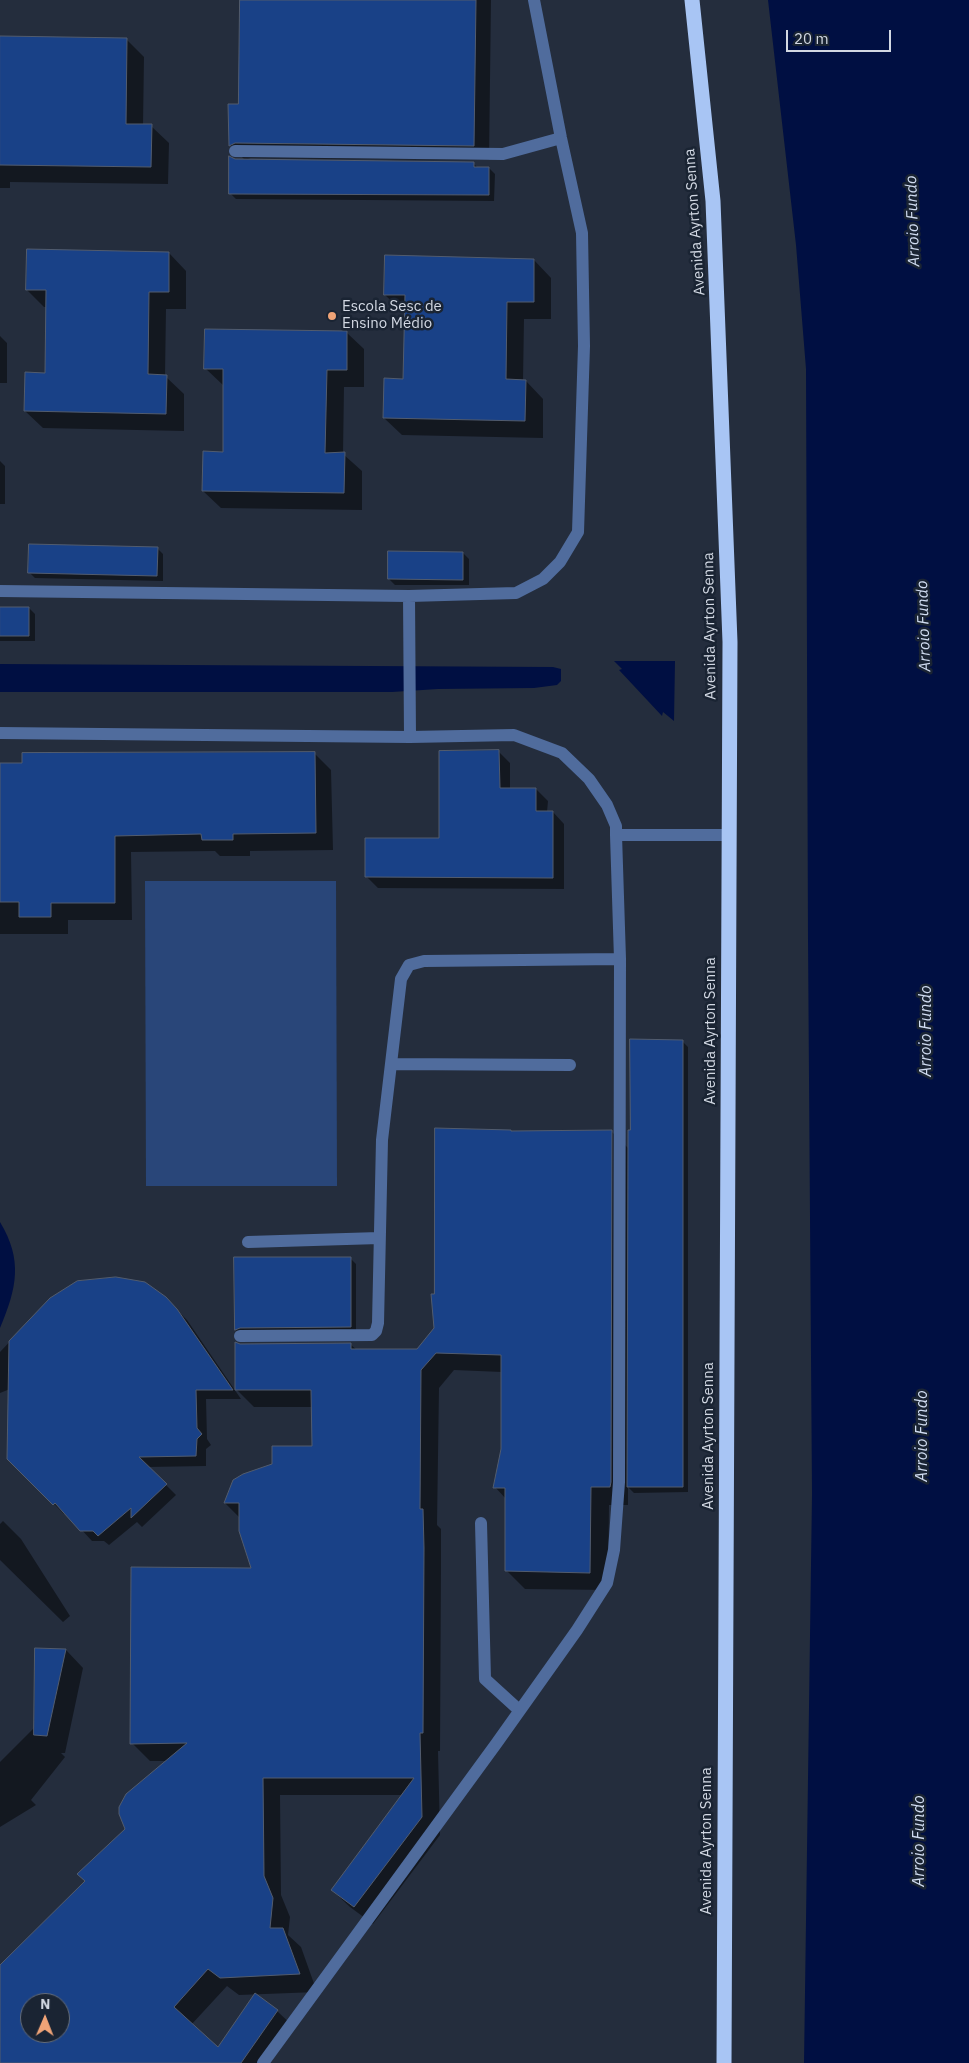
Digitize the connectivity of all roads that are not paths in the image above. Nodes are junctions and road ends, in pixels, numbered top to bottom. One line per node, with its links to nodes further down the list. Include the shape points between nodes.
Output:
1 (534, 0): 3 (lane)
2 (692, 0): 10 (highway, Avenida Ayrton Senna, via 714,200 730,642)
3 (561, 138): 4 (lane, via 503,154); 6 (lane, via 582,233 584,346 578,532 560,562 543,579 516,592)
4 (235, 151)
5 (0, 590): 6 (lane)
6 (409, 596): 8 (lane)
7 (0, 733): 8 (lane)
8 (410, 737): 9 (lane, via 514,735 562,752 590,779 616,826)
9 (616, 834): 10 (lane); 11 (lane)
10 (728, 835): 20 (highway, Avenida Ayrton Senna)
11 (620, 959): 12 (lane, via 424,961 408,965 401,980); 18 (lane, via 619,1482 614,1550 607,1583)
12 (391, 1064): 13 (lane); 14 (lane, via 382,1140)
13 (570, 1065)
14 (380, 1238): 15 (lane); 16 (lane, via 378,1323 372,1335)
15 (248, 1242)
16 (240, 1336)
17 (481, 1523): 18 (lane, via 485,1679)
18 (519, 1710): 19 (lane)
19 (262, 2063)
20 (724, 2063)

